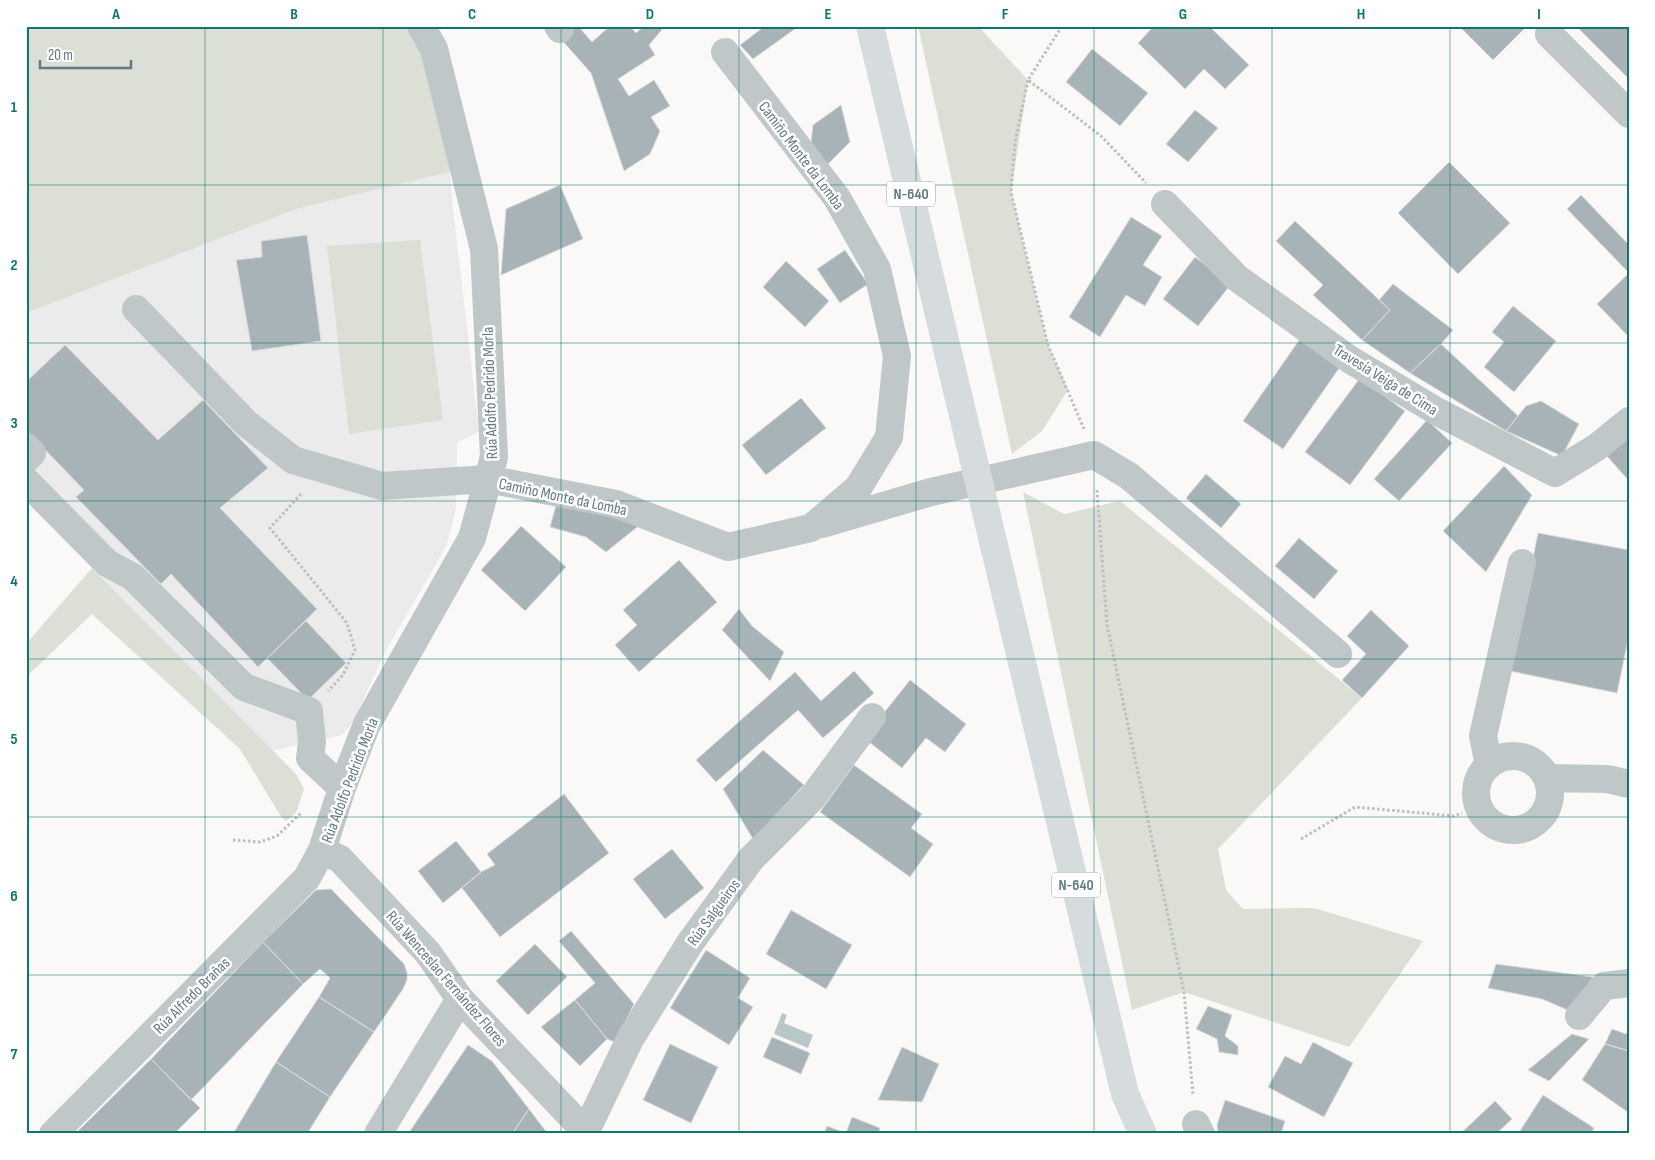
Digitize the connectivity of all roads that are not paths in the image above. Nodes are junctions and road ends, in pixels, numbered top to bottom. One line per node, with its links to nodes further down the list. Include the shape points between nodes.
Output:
1 (422, 26): 11 (street, Rúa Adolfo Pedrido Morla, via 434,48 484,248 494,457)
2 (870, 26): 28 (highway, N-640, via 1125,1094)
3 (1550, 34): 5 (street)
4 (724, 52): 13 (street, Camiño Monte da Lomba, via 842,206 877,269 897,356 889,437 858,488)
5 (1629, 114)
6 (1165, 204): 8 (street, Travesía Veiga de Cima, via 1237,278 1349,359 1438,412 1554,473 1597,447)
7 (136, 309): 11 (street, Camiño Monte da Lomba, via 246,423 293,460 382,486)
8 (1629, 421)
9 (26, 447): 10 (street, via 32,453)
10 (26, 459)
11 (488, 479): 13 (street, Camiño Monte da Lomba, via 616,504 728,547); 20 (street, Rúa Adolfo Pedrido Morla, via 472,538 367,724)
12 (26, 481): 20 (street, via 107,563 133,577 244,687 309,711 310,758)
13 (811, 528): 15 (street, Camiño Monte da Lomba, via 931,492 1094,455 1128,476)
14 (1522, 563): 17 (street, via 1483,736)
15 (1338, 654)
16 (872, 717): 25 (street, Rúa Salgueiros, via 812,798 751,859 690,943 630,1040)
17 (1488, 765): 18 (street, via 1509,756 1521,757 1541,768); 18 (street, via 1480,775 1476,800 1480,812 1499,828 1524,829 1544,814 1549,803)
18 (1547, 778): 19 (street, via 1607,779)
19 (1629, 784)
20 (342, 788): 21 (street, Rúa Adolfo Pedrido Morla)
21 (322, 850): 23 (street, Rúa Wenceslao Fernández Flores, via 345,864 428,954); 26 (street, Rúa Alfredo Brañas, via 307,878)
22 (1629, 983): 24 (street, via 1604,986)
23 (460, 999): 25 (street, Rúa Wenceslao Fernández Flores); 27 (street)
24 (1579, 1016)
25 (587, 1132)
26 (53, 1134)
27 (378, 1134)
28 (1143, 1134)

